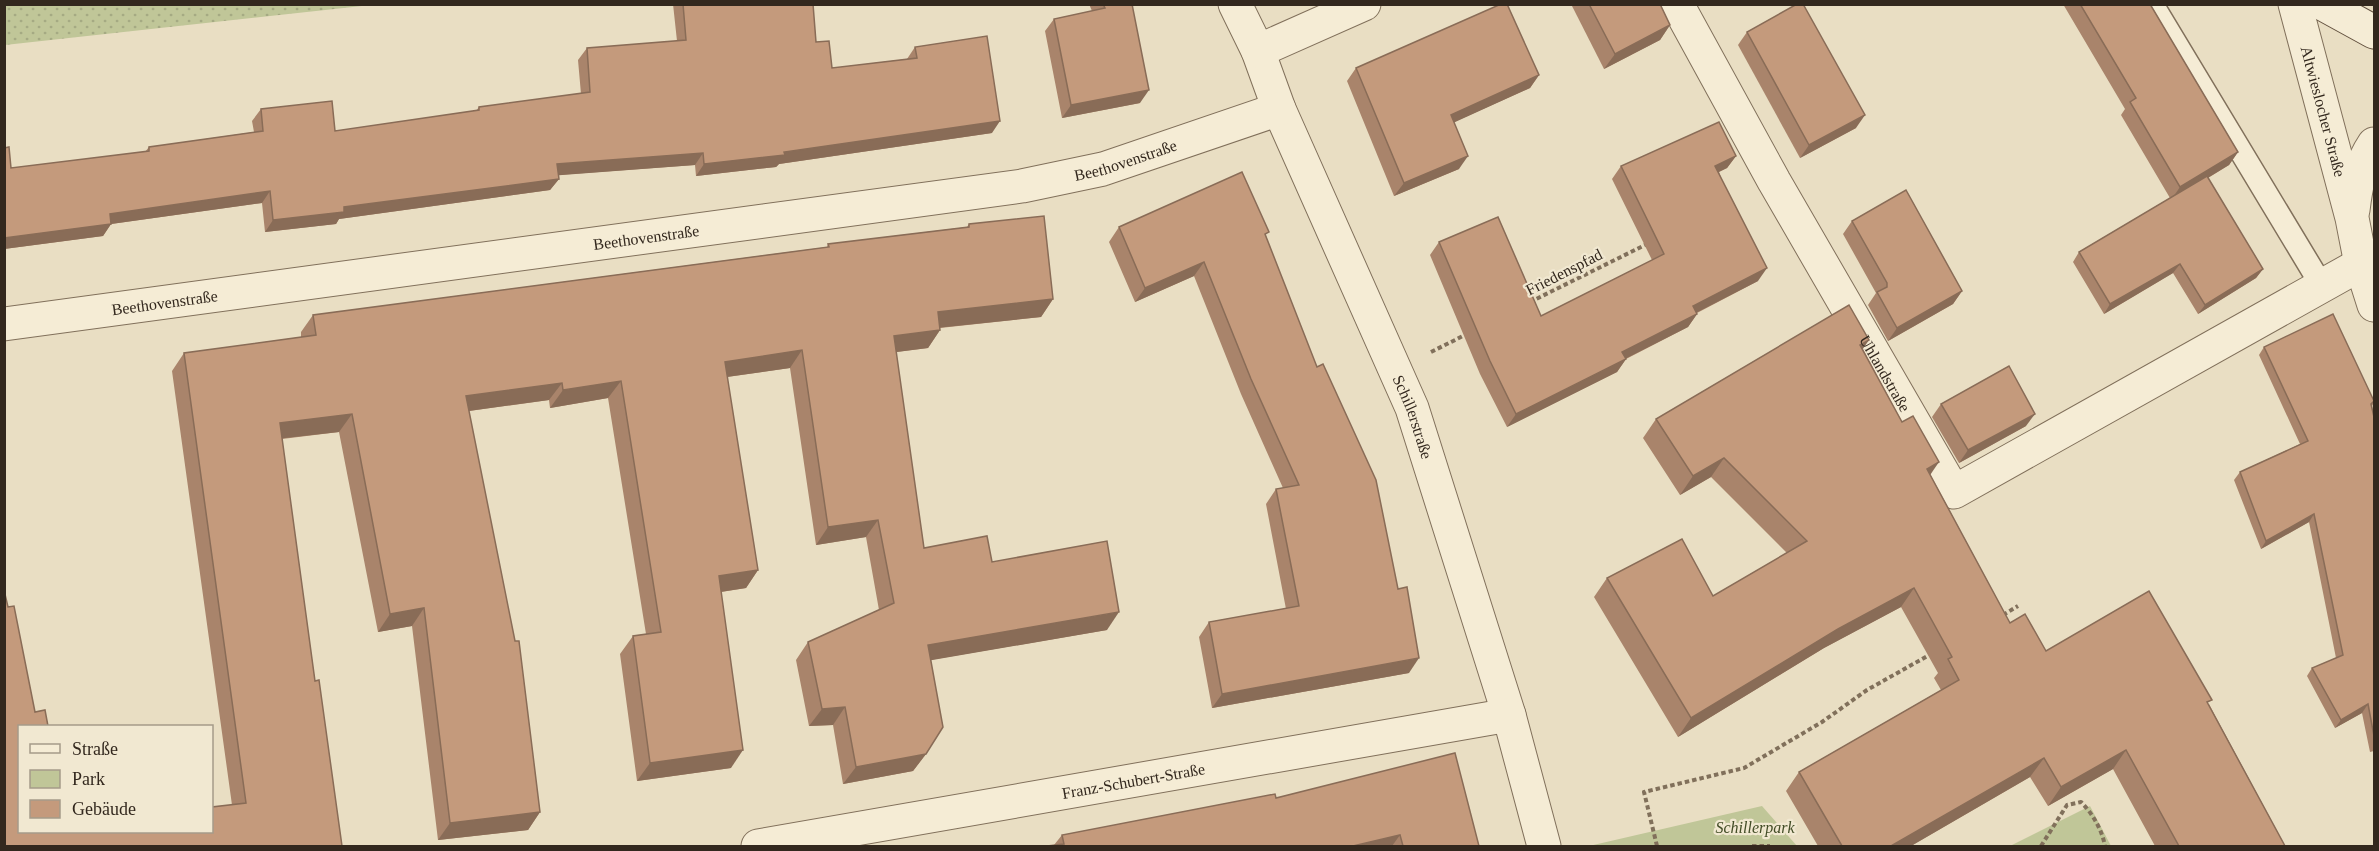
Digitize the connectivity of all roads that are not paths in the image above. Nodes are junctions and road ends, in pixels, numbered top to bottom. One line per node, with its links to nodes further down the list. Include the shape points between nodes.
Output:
1 (1235, 4): 8 (street, Schillerstraße)
2 (1364, 4): 8 (street)
3 (1677, 4): 13 (street, Uhlandstraße, via 1774,181 1954,492)
4 (2152, 4): 13 (lane)
5 (2295, 4): 11 (street, Altwieslocher Straße)
6 (2323, 4): 7 (street)
7 (2374, 32)
8 (1258, 51): 9 (street, Schillerstraße)
9 (1280, 109): 15 (street, Beethovenstraße, via 1103,169 1022,186); 16 (street, Schillerstraße, via 1412,408)
10 (2374, 144): 11 (street, Altwieslocher Straße, via 2357,181)
11 (2352, 218): 12 (street, Altwieslocher Straße)
12 (2361, 264): 13 (street, Uhlandstraße); 14 (street, Altwieslocher Straße)
13 (2322, 286)
14 (2374, 305)
15 (4, 324)
16 (1509, 715): 17 (street, Franz-Schubert-Straße); 18 (street, Schillerstraße)
17 (758, 846)
18 (1544, 846)

